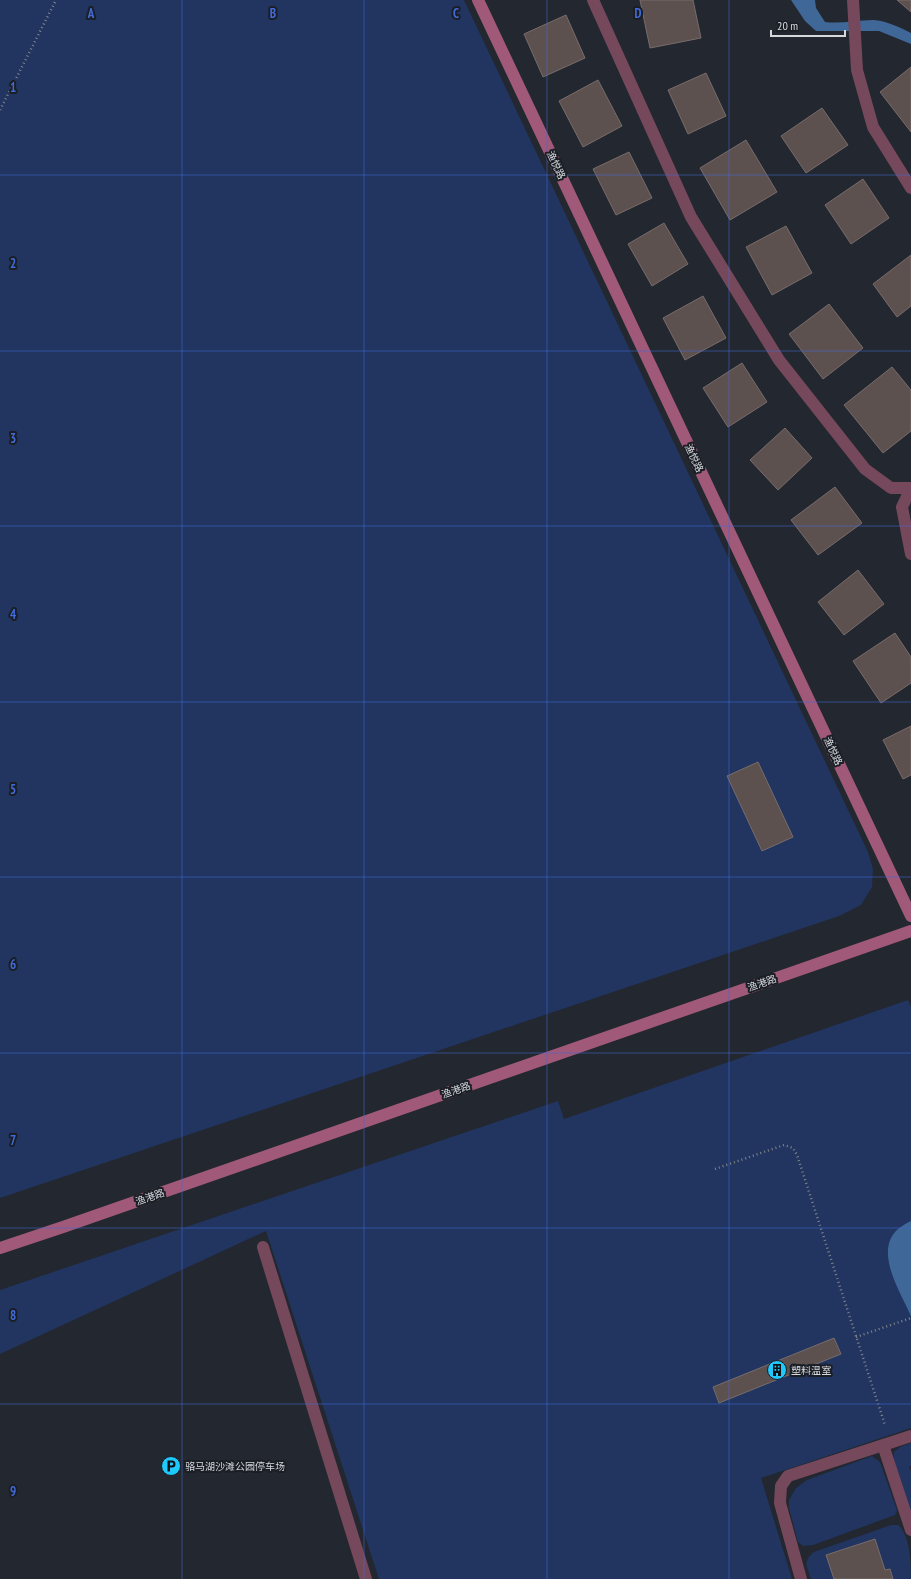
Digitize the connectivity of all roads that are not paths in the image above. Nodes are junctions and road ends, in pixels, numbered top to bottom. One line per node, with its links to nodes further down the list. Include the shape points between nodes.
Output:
1 (478, 0): 7 (street, 渔悦路)
2 (593, 0): 5 (lane, via 691,217 779,360 865,469 891,488)
3 (853, 0): 4 (lane, via 857,70 873,127)
4 (911, 188)
5 (911, 488): 6 (lane, via 902,507)
6 (911, 554)
7 (911, 916)
8 (911, 931): 10 (street, 渔港路)
9 (264, 1247): 14 (lane)
10 (0, 1248)
11 (911, 1436): 12 (lane)
12 (887, 1444): 13 (lane); 15 (lane, via 788,1476 781,1486 780,1503)
13 (911, 1530)
14 (366, 1579)
15 (801, 1579)

